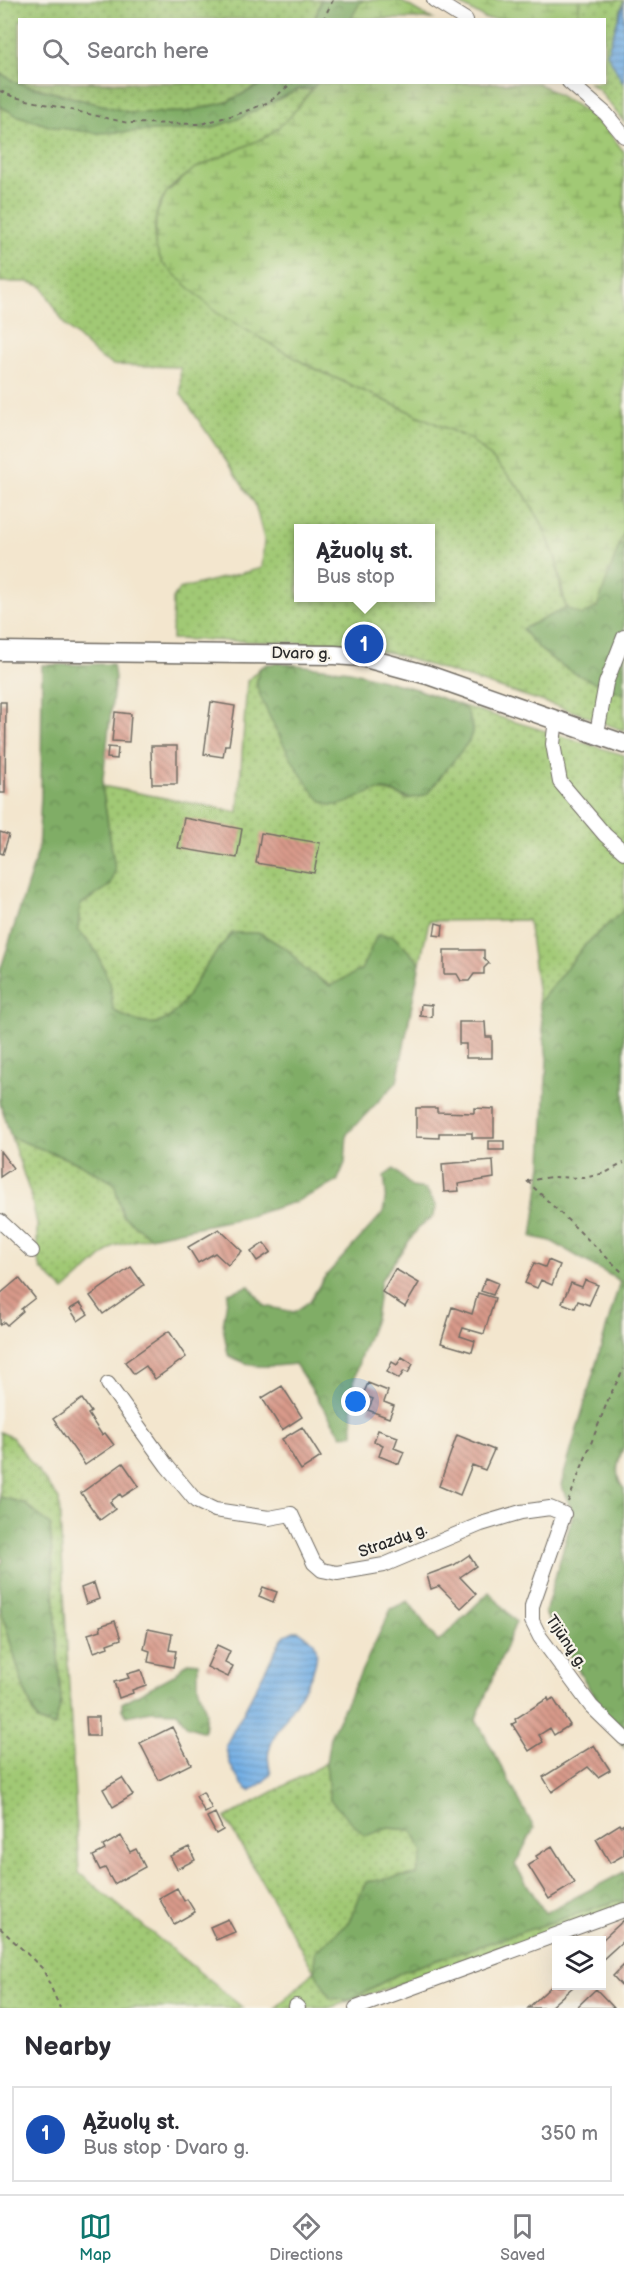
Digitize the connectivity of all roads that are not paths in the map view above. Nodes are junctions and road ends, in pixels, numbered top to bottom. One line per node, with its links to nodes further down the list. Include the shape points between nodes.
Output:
1 (434, 0): 2 (street)
2 (463, 18)
3 (571, 84): 4 (street, via 598,106)
4 (624, 136)
5 (624, 637): 8 (street, via 606,683)
6 (0, 651): 7 (main road, Dvaro g., via 362,657)
7 (556, 719): 8 (main road, Dvaro g.); 10 (street, via 553,744 560,782)
8 (597, 733): 9 (main road, Dvaro g.)
9 (624, 744)
10 (624, 852)
11 (0, 1221): 12 (street)
12 (32, 1251)
13 (108, 1384): 14 (street, Strazdų g., via 196,1501 215,1510 269,1518 291,1514 314,1563 322,1570 337,1573 384,1565 521,1512 550,1508)
14 (564, 1514): 15 (street, Tijūnų g., via 532,1606 531,1621 591,1706)
15 (624, 1738)
16 (624, 1910): 17 (street)
17 (356, 2008)

